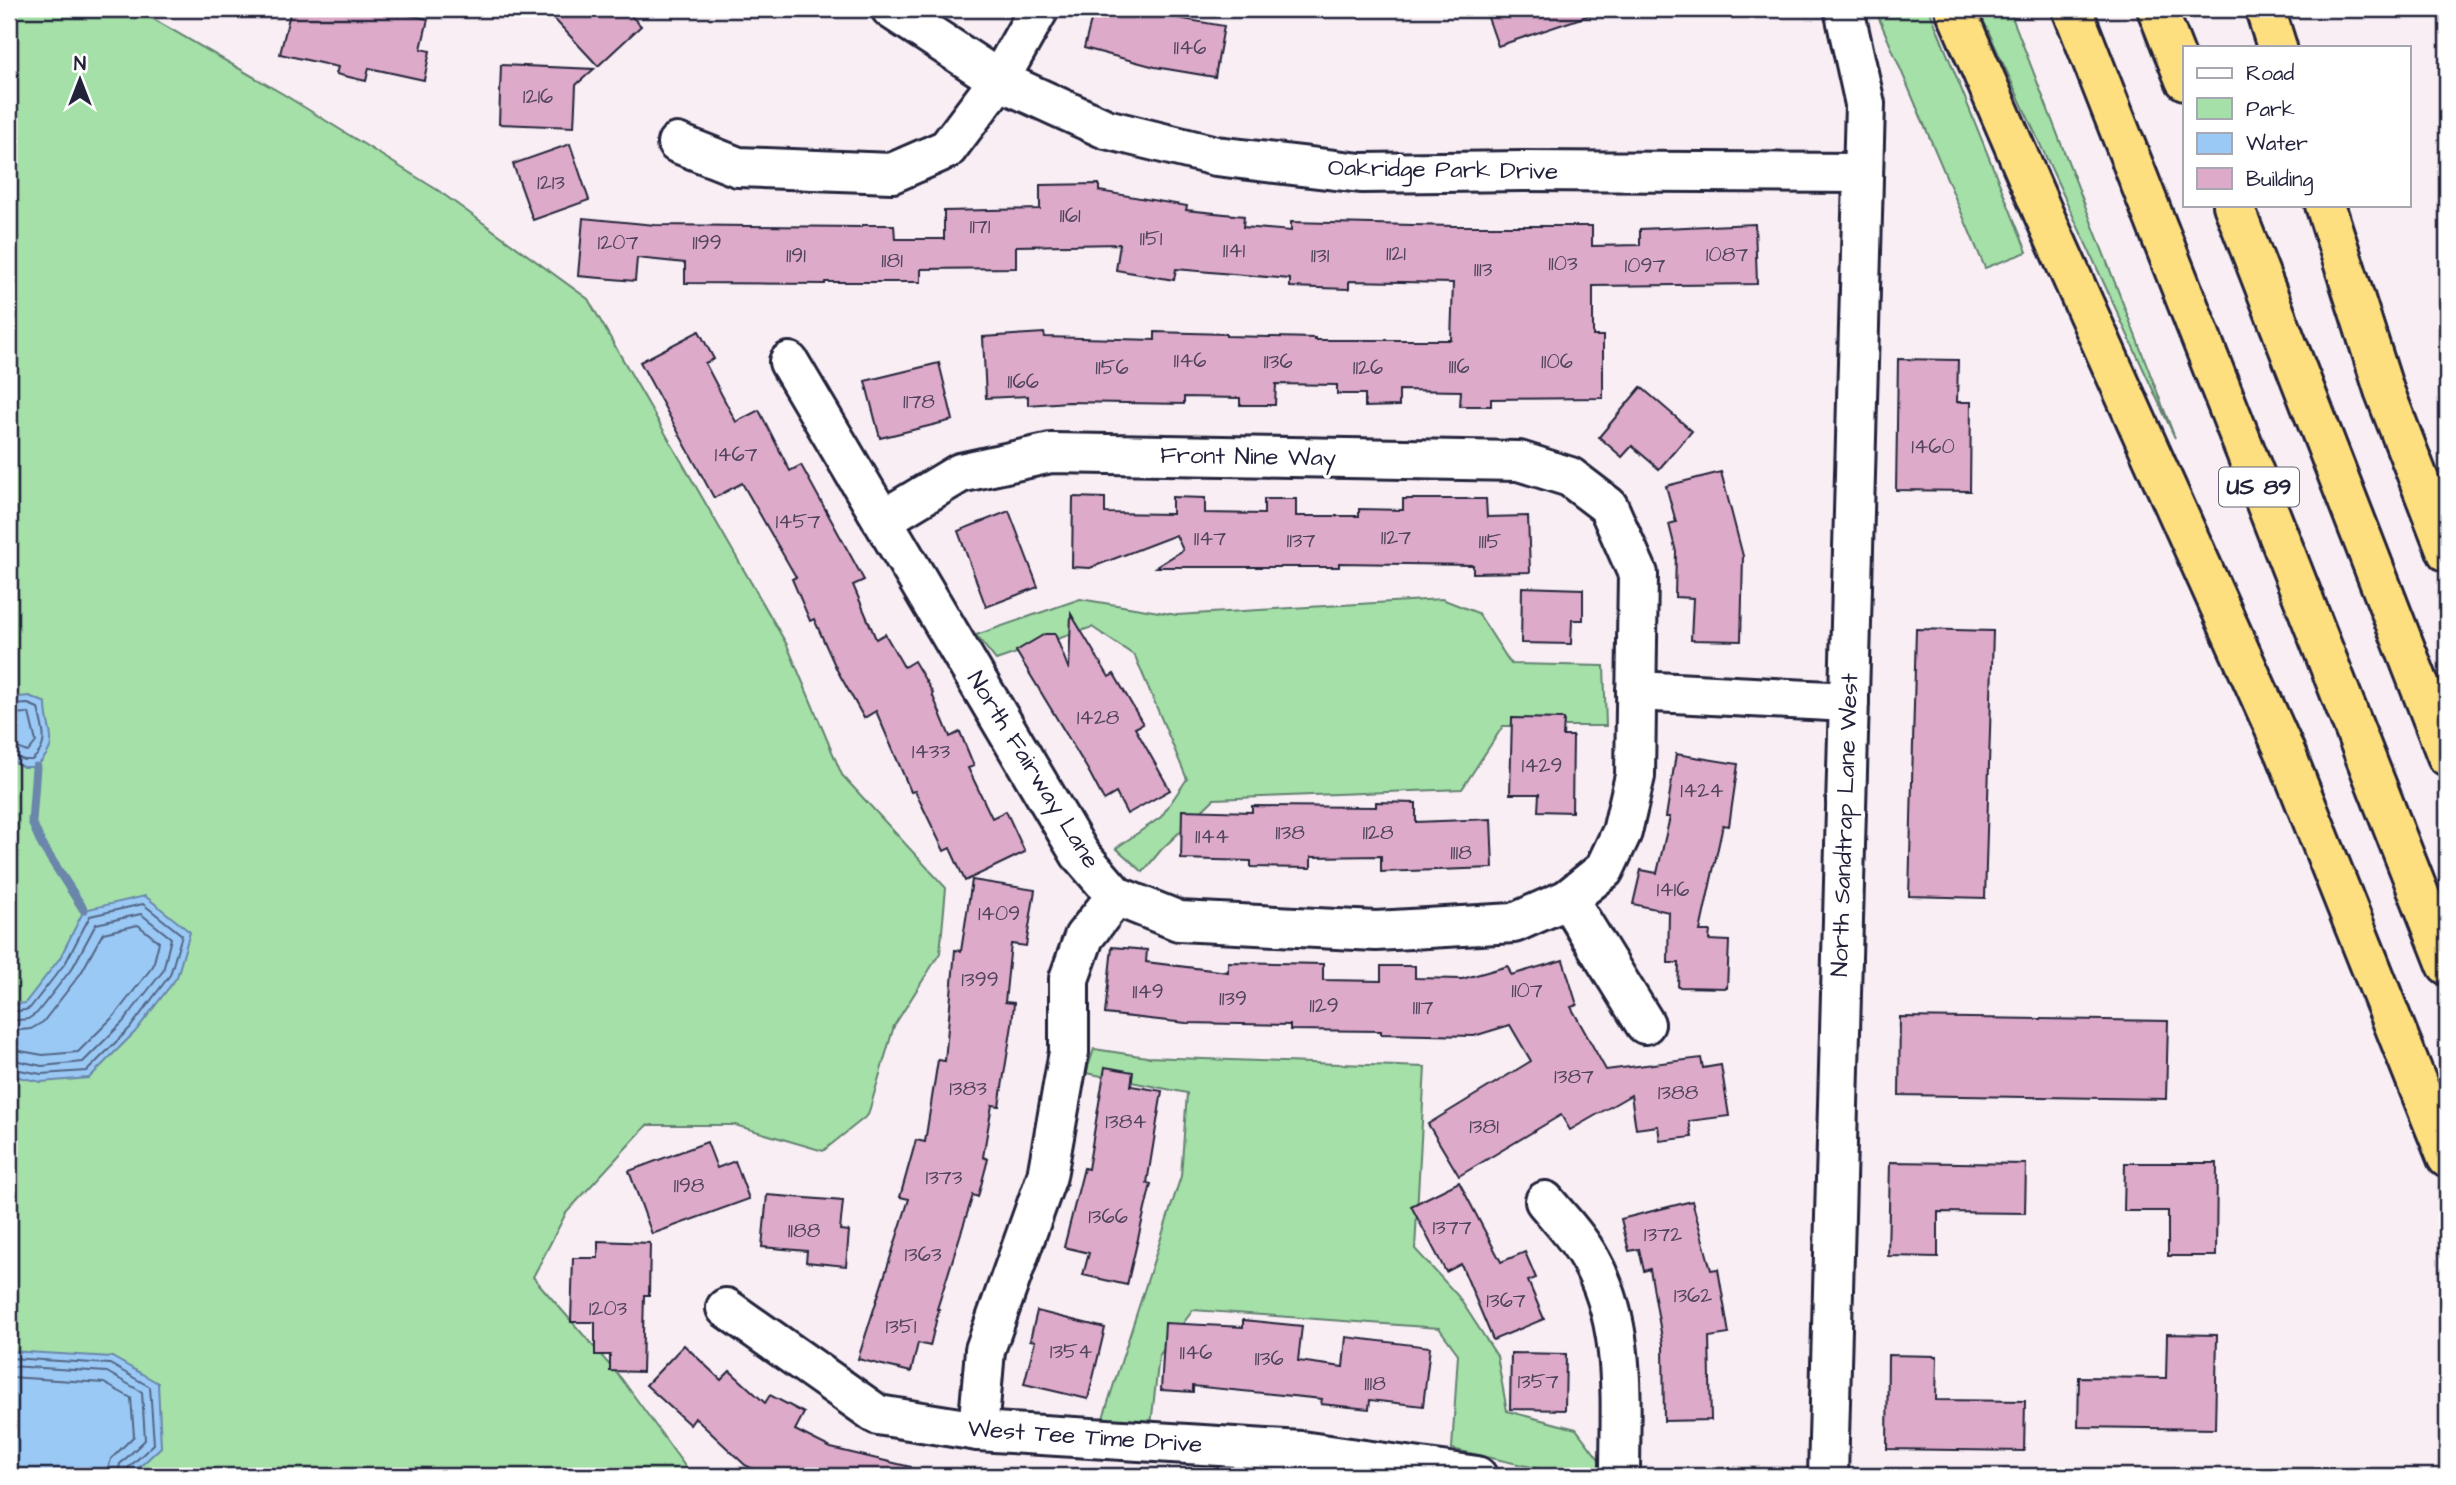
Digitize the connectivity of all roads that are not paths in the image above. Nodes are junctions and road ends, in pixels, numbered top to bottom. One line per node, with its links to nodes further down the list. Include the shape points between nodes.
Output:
1 (891, 9): 10 (street, Oakridge Park Drive)
2 (1039, 9): 10 (street)
3 (1844, 9): 12 (street, North Sandtrap Lane West, via 1865,104)
4 (1955, 9): 25 (highway, via 2286,754)
5 (2072, 9): 23 (highway, US 89)
6 (2265, 9): 8 (highway)
7 (2162, 18): 9 (highway)
8 (2277, 46)
9 (2183, 75)
10 (999, 80): 11 (street, via 947,149 892,173 738,167); 12 (street, Oakridge Park Drive, via 1106,129 1216,156 1348,172)
11 (677, 143)
12 (1863, 173): 19 (street, North Sandtrap Lane West)
13 (2233, 206): 20 (highway, US 89)
14 (2325, 206): 17 (highway, via 2384,390)
15 (789, 362): 16 (street)
16 (882, 520): 18 (street, Front Nine Way, via 960,473 1051,453 1519,461 1570,477 1608,506 1638,574); 21 (street, North Fairway Lane, via 1080,854)
17 (2447, 552)
18 (1636, 691): 19 (street); 22 (street, Front Nine Way, via 1635,776 1622,832 1604,870)
19 (1849, 702): 31 (street, North Sandtrap Lane West)
20 (2447, 756)
21 (1116, 896): 22 (street, Front Nine Way, via 1179,921 1376,931 1514,923); 28 (street, via 1084,937 1069,979 1069,1052 1047,1176 985,1350)
22 (1568, 899): 24 (street)
23 (2447, 965)
24 (1645, 1024)
25 (2447, 1158)
26 (1545, 1201): 30 (street, via 1588,1255 1608,1300 1620,1360)
27 (726, 1308): 28 (street, West Tee Time Drive, via 878,1415)
28 (978, 1431): 29 (street, West Tee Time Drive, via 1301,1451)
29 (1477, 1476)
30 (1620, 1476)
31 (1828, 1476)

